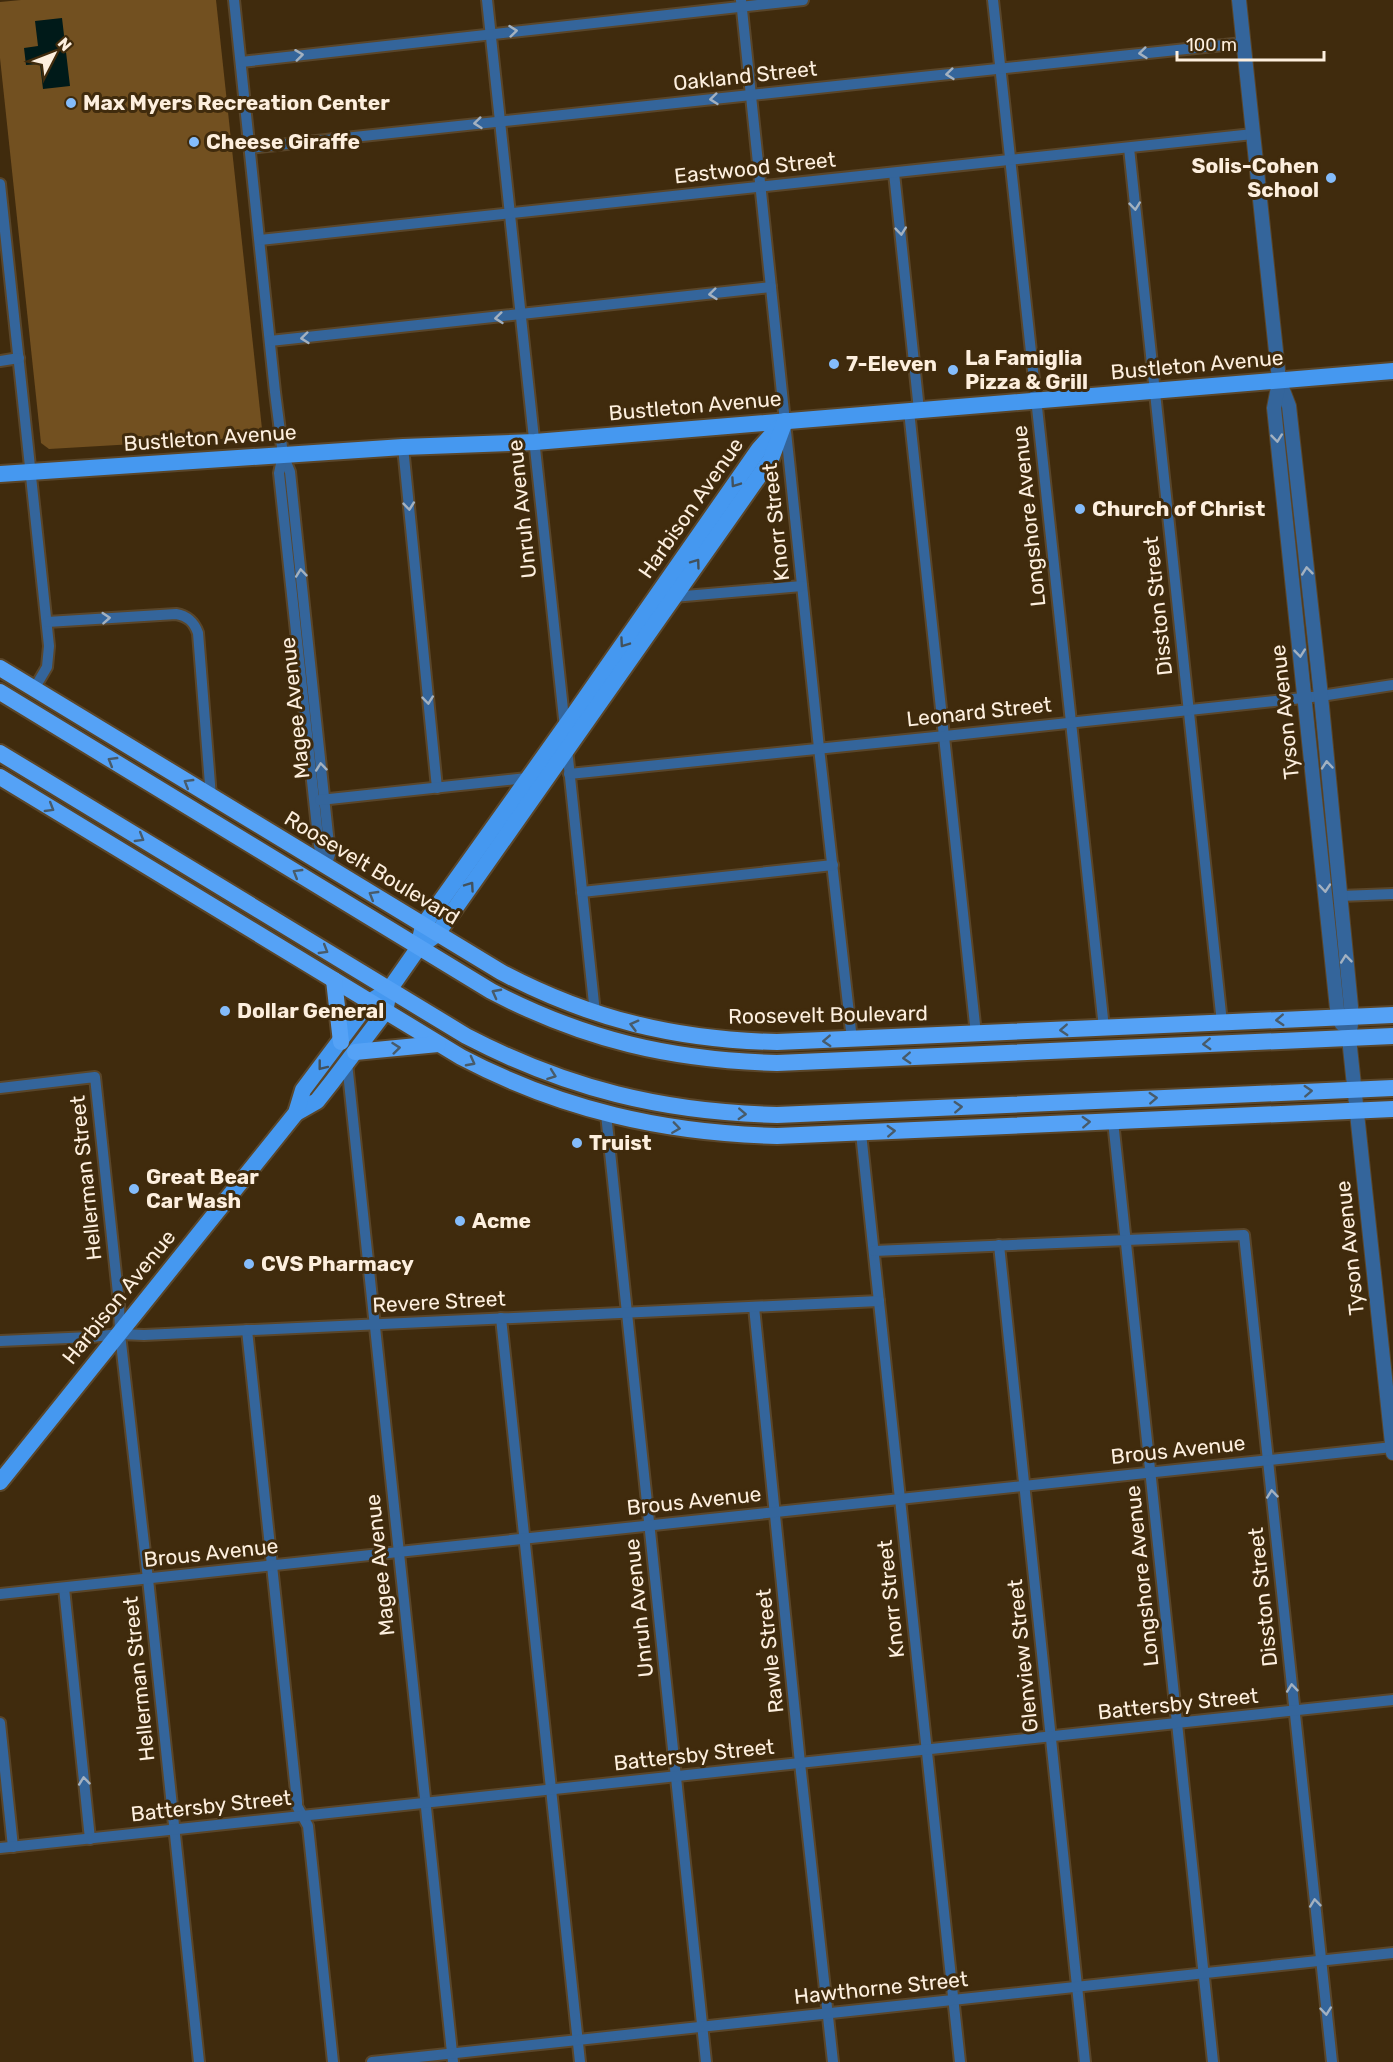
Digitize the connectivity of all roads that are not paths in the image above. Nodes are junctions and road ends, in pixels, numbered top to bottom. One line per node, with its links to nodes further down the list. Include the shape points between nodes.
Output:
1 (234, 0): 9 (street, Magee Avenue)
2 (487, 0): 7 (street, Unruh Avenue)
3 (803, 0): 6 (street)
4 (993, 0): 10 (street, Longshore Avenue)
5 (1239, 0): 8 (street, Tyson Avenue)
6 (741, 3): 7 (street, one-way to 6); 11 (street, Knorr Street)
7 (491, 33): 9 (street, one-way to 7); 12 (street, Unruh Avenue)
8 (1243, 43): 10 (street, Oakland Street, one-way to 10); 13 (street, Tyson Avenue)
9 (240, 62): 14 (street, Magee Avenue)
10 (1000, 69): 11 (street, Oakland Street, one-way to 11); 16 (street, Longshore Avenue)
11 (752, 96): 12 (street, Oakland Street, one-way to 12); 19 (street, Knorr Street)
12 (500, 120): 14 (street, Oakland Street, one-way to 14); 20 (street, Unruh Avenue)
13 (1253, 134): 15 (street, Eastwood Street); 29 (street, Tyson Avenue)
14 (250, 148): 21 (street, Magee Avenue)
15 (1129, 148): 16 (street, Eastwood Street); 30 (street, Disston Street, one-way to 30)
16 (1010, 161): 17 (street, Eastwood Street); 31 (street, Longshore Avenue)
17 (894, 173): 19 (street, Eastwood Street); 32 (street, one-way to 32)
18 (0, 184): 22 (street)
19 (761, 187): 20 (street, Eastwood Street); 23 (street, Knorr Street)
20 (510, 213): 21 (street, Eastwood Street); 24 (street, Unruh Avenue)
21 (260, 240): 25 (street, Magee Avenue)
22 (4, 266): 26 (street)
23 (771, 287): 24 (street, one-way to 24); 33 (street, Knorr Street)
24 (520, 316): 25 (street, one-way to 25); 34 (street, Unruh Avenue)
25 (270, 341): 36 (street, Magee Avenue)
26 (19, 358): 27 (street); 37 (street)
27 (0, 361)
28 (1393, 371): 29 (main road, Bustleton Avenue)
29 (1279, 380): 30 (main road, Bustleton Avenue); 46 (street, Tyson Avenue, one-way to 29, via 1289,406); 47 (street, Tyson Avenue, one-way to 47, via 1274,408)
30 (1155, 391): 31 (main road, Bustleton Avenue); 48 (street, Disston Street)
31 (1036, 401): 32 (main road, Bustleton Avenue); 50 (street, Longshore Avenue)
32 (914, 410): 33 (main road, Bustleton Avenue); 52 (street)
33 (785, 421): 34 (main road, Bustleton Avenue); 39 (street, Knorr Street); 40 (main road, Harbison Avenue, via 759,449)
34 (535, 442): 35 (main road, Bustleton Avenue); 51 (street, Unruh Avenue)
35 (403, 447): 36 (main road, Bustleton Avenue); 62 (street, one-way to 62)
36 (283, 455): 37 (main road, Bustleton Avenue); 64 (street, Magee Avenue, via 290,472)
37 (31, 472): 38 (main road, Bustleton Avenue); 41 (street)
38 (0, 474)
39 (802, 586): 40 (street); 54 (street, Knorr Street)
40 (663, 598): 51 (main road, Harbison Avenue, one-way to 51); 55 (main road, Harbison Avenue)
41 (47, 622): 44 (street, via 49,660); 63 (street, one-way to 63, via 176,614 193,622 198,633)
42 (0, 668): 44 (highway, Roosevelt Boulevard)
43 (1393, 685): 46 (street, Leonard Street)
44 (34, 689): 53 (highway, Roosevelt Boulevard)
45 (0, 693): 49 (highway, Roosevelt Boulevard)
46 (1321, 696): 47 (street, Leonard Street); 65 (street, Tyson Avenue, one-way to 46)
47 (1305, 698): 48 (street, Leonard Street); 65 (street, Tyson Avenue)
48 (1188, 709): 50 (street, Leonard Street); 82 (street, Disston Street)
49 (35, 714): 53 (highway); 74 (highway, Roosevelt Boulevard, one-way to 49)
50 (1072, 722): 52 (street, Leonard Street); 83 (street, Longshore Avenue)
51 (565, 726): 55 (street, Unruh Avenue); 60 (main road, Harbison Avenue)
52 (945, 736): 54 (street, Leonard Street); 84 (street)
53 (113, 737): 63 (highway, Roosevelt Boulevard, one-way to 53)
54 (819, 748): 58 (street, Leonard Street); 66 (street, Knorr Street)
55 (567, 749): 58 (street, Unruh Avenue); 72 (main road, Harbison Avenue, one-way to 55)
56 (0, 753): 61 (highway)
57 (0, 768): 61 (highway)
58 (569, 774): 69 (street, Unruh Avenue)
59 (0, 777): 73 (highway, one-way to 73)
60 (527, 778): 62 (street); 72 (main road, Harbison Avenue)
61 (54, 786): 68 (highway, one-way to 68)
62 (437, 788): 64 (street)
63 (211, 797): 67 (highway, Roosevelt Boulevard)
64 (319, 800): 67 (street, Magee Avenue, via 330,854)
65 (1329, 864): 71 (street, Tyson Avenue); 81 (street, Tyson Avenue, one-way to 81)
66 (832, 865): 69 (street); 87 (street, Knorr Street)
67 (326, 867): 72 (highway, Roosevelt Boulevard, one-way to 67)
68 (189, 868): 73 (highway); 76 (highway, one-way to 76)
69 (582, 892): 79 (street, Unruh Avenue)
70 (1393, 894): 71 (street)
71 (1340, 896): 81 (street, Tyson Avenue, one-way to 71)
72 (430, 930): 74 (main road, Harbison Avenue); 79 (highway, Roosevelt Boulevard, via 530,988)
73 (256, 933): 75 (highway)
74 (419, 947): 76 (main road, Harbison Avenue); 86 (highway, Roosevelt Boulevard, one-way to 74, via 813,1062 727,1061 656,1052 569,1026 491,991)
75 (334, 980): 77 (highway); 88 (highway)
76 (389, 990): 77 (main road, Harbison Avenue); 78 (main road, Harbison Avenue); 93 (highway, one-way to 93, via 474,1040 551,1075 646,1102 723,1113 803,1114)
77 (369, 1002): 78 (highway); 88 (main road, Harbison Avenue)
78 (385, 1012): 89 (highway); 90 (main road, Harbison Avenue)
79 (595, 1013): 87 (highway, Roosevelt Boulevard, one-way to 79, via 728,1041 660,1031)
80 (1393, 1015): 81 (highway, Roosevelt Boulevard)
81 (1345, 1017): 82 (highway, Roosevelt Boulevard, one-way to 82); 86 (street, Tyson Avenue)
82 (1222, 1023): 83 (highway, Roosevelt Boulevard)
83 (1104, 1028): 84 (highway, Roosevelt Boulevard, one-way to 84)
84 (976, 1034): 87 (highway, Roosevelt Boulevard)
85 (1393, 1036): 86 (highway, Roosevelt Boulevard)
86 (1349, 1038): 93 (street, Tyson Avenue)
87 (852, 1040)
88 (341, 1042): 96 (main road, Harbison Avenue, one-way to 96, via 303,1090)
89 (438, 1044): 90 (highway, one-way to 89); 97 (highway, one-way to 97, via 521,1086)
90 (351, 1058): 96 (main road, Harbison Avenue, via 317,1101); 107 (street, Magee Avenue)
91 (0, 1088): 109 (street, Hellerman Street, via 95,1077)
92 (1393, 1088): 93 (highway)
93 (1354, 1089): 95 (street, Tyson Avenue)
94 (1393, 1109): 95 (highway)
95 (1357, 1110): 98 (highway); 111 (street, Tyson Avenue)
96 (296, 1113): 109 (main road, Harbison Avenue)
97 (606, 1114): 99 (highway, one-way to 99, via 721,1134); 105 (street, Unruh Avenue)
98 (1113, 1121): 99 (highway, one-way to 98); 100 (street, Longshore Avenue)
99 (861, 1133): 102 (street, Knorr Street)
100 (1126, 1239): 101 (street); 113 (street, Disston Street, via 1244,1235); 114 (street, Longshore Avenue)
101 (999, 1245): 102 (street); 116 (street, Glenview Street)
102 (874, 1251): 103 (street, Knorr Street)
103 (879, 1301): 104 (street, Revere Street); 117 (street, Knorr Street)
104 (754, 1307): 105 (street, Revere Street); 118 (street, Rawle Street)
105 (627, 1312): 106 (street, Revere Street); 119 (street, Unruh Avenue)
106 (501, 1318): 107 (street, Revere Street); 120 (street)
107 (374, 1324): 108 (street, Revere Street); 121 (street, Magee Avenue)
108 (247, 1330): 109 (street, Revere Street); 122 (street)
109 (120, 1334): 110 (street, Revere Street); 115 (main road, Harbison Avenue); 123 (street, Hellerman Street)
110 (0, 1341)
111 (1393, 1447): 112 (street, Tyson Avenue); 113 (street, Brous Avenue)
112 (1393, 1453)
113 (1268, 1460): 114 (street, Brous Avenue); 127 (street, Disston Street, one-way to 113)
114 (1151, 1473): 116 (street, Brous Avenue); 129 (street, Longshore Avenue)
115 (0, 1482)
116 (1024, 1486): 117 (street, Brous Avenue); 130 (street, Glenview Street)
117 (900, 1499): 118 (street, Brous Avenue); 131 (street, Knorr Street)
118 (776, 1512): 119 (street, Brous Avenue); 132 (street, Rawle Street)
119 (650, 1526): 120 (street, Brous Avenue); 133 (street, Unruh Avenue)
120 (524, 1539): 121 (street, Brous Avenue); 134 (street)
121 (399, 1552): 122 (street, Brous Avenue); 135 (street, Magee Avenue)
122 (272, 1566): 123 (street, Brous Avenue); 136 (street, via 297,1801)
123 (148, 1579): 124 (street, Brous Avenue); 137 (street, Hellerman Street)
124 (64, 1588): 125 (street, Brous Avenue); 138 (street, one-way to 124)
125 (0, 1594)
126 (1393, 1701): 127 (street, Battersby Street)
127 (1295, 1711): 129 (street, Battersby Street); 142 (street, Disston Street, one-way to 127)
128 (0, 1723): 139 (street)
129 (1177, 1724): 130 (street, Battersby Street); 143 (street, Longshore Avenue)
130 (1051, 1737): 131 (street, Battersby Street); 144 (street, Glenview Street)
131 (927, 1750): 132 (street, Battersby Street); 145 (street, Knorr Street)
132 (800, 1763): 133 (street, Battersby Street); 146 (street, Rawle Street)
133 (676, 1776): 134 (street, Battersby Street); 147 (street, Unruh Avenue)
134 (551, 1790): 135 (street, Battersby Street); 148 (street)
135 (425, 1803): 136 (street, Battersby Street); 149 (street, Magee Avenue)
136 (302, 1816): 137 (street, Battersby Street); 151 (street, via 308,1826)
137 (175, 1830): 138 (street, Battersby Street); 150 (street, Hellerman Street)
138 (90, 1839): 139 (street, Battersby Street)
139 (13, 1847): 140 (street, Battersby Street)
140 (0, 1848)
141 (1393, 1953): 142 (street, Hawthorne Street)
142 (1321, 1961): 143 (street, Hawthorne Street); 159 (street, Disston Street, one-way to 159)
143 (1204, 1973): 144 (street, Hawthorne Street); 158 (street, Longshore Avenue)
144 (1077, 1987): 145 (street, Hawthorne Street); 157 (street, Glenview Street)
145 (953, 2000): 146 (street, Hawthorne Street); 156 (street, Knorr Street)
146 (828, 2013): 147 (street, Hawthorne Street); 155 (street, Rawle Street)
147 (703, 2027): 148 (street, Hawthorne Street); 154 (street, Unruh Avenue)
148 (578, 2040): 149 (street, Hawthorne Street); 153 (street)
149 (452, 2058): 152 (street, Hawthorne Street)
150 (199, 2062)
151 (333, 2062)
152 (372, 2062)
153 (580, 2062)
154 (706, 2062)
155 (833, 2062)
156 (960, 2062)
157 (1085, 2062)
158 (1213, 2062)
159 (1332, 2062)

